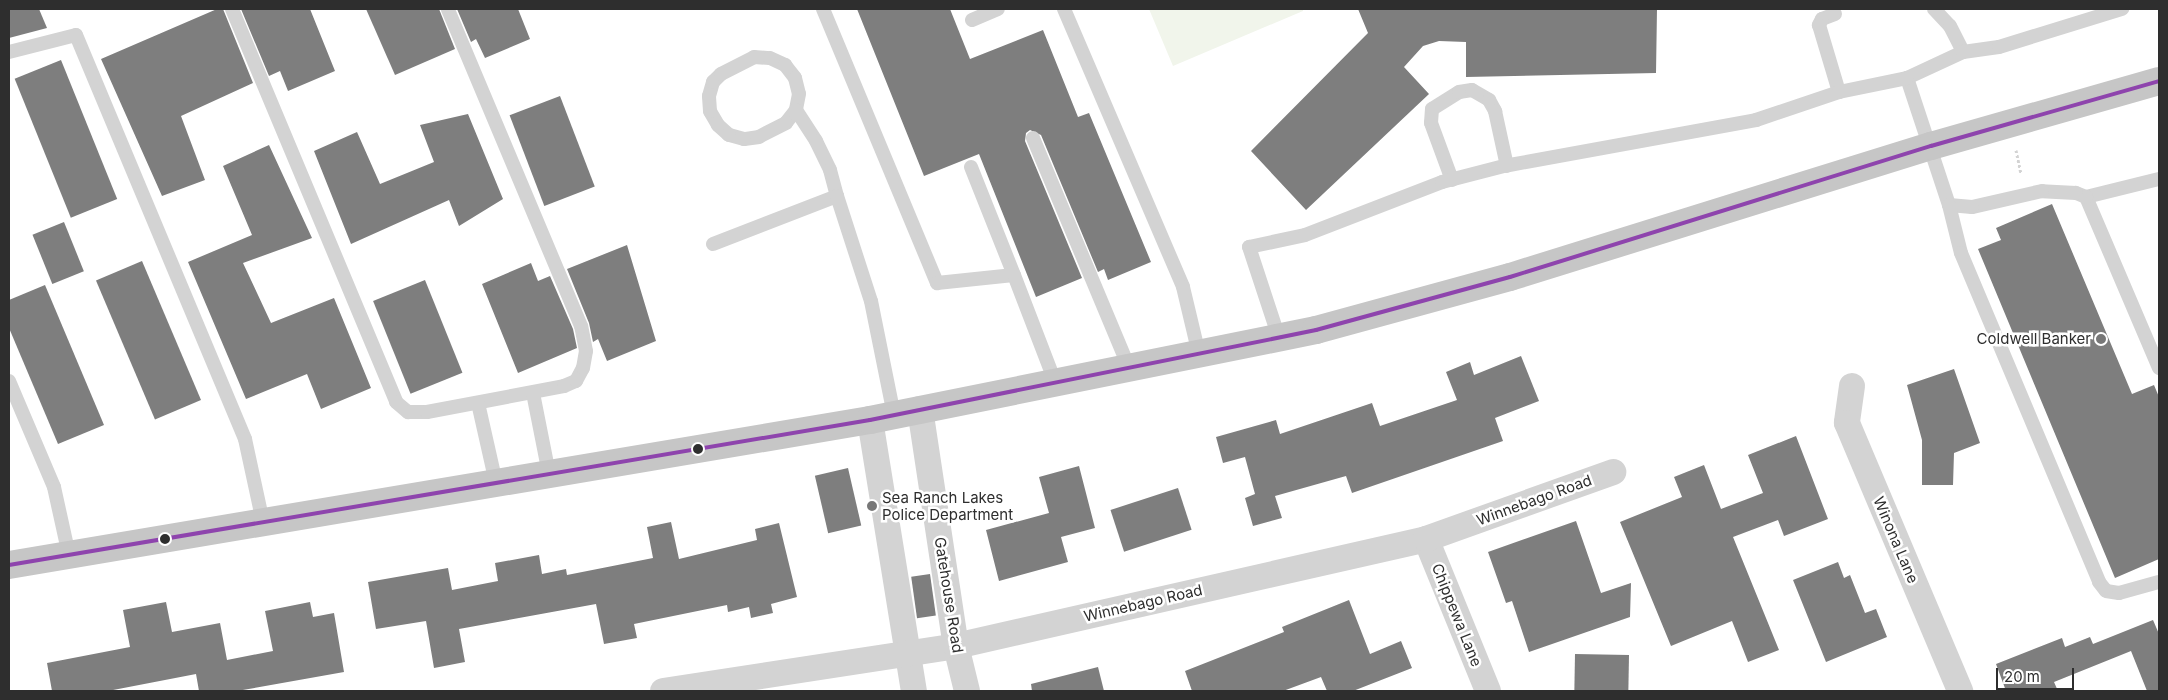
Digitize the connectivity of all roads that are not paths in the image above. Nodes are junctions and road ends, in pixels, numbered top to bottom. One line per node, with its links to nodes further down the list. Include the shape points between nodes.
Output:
1 (232, 9): 35 (lane, via 396,402 408,412)
2 (448, 9): 34 (lane, via 581,326 586,351 583,368 576,381)
3 (823, 9): 26 (lane, via 937,283)
4 (998, 9): 9 (lane)
5 (1064, 9): 28 (lane, via 1183,287)
6 (1934, 9): 11 (lane, via 1950,26)
7 (2122, 9): 11 (lane, via 1999,47)
8 (1835, 14): 14 (lane, via 1822,19 1819,25)
9 (972, 20)
10 (9, 52): 41 (lane, via 76,35 245,439)
11 (1963, 52): 12 (lane)
12 (1907, 78): 14 (lane); 17 (lane)
13 (2159, 82): 17 (main road)
14 (1839, 92): 18 (lane, via 1756,120)
15 (796, 110): 15 (lane, via 799,94 795,78 785,65 770,58 754,57 721,74 713,82 709,96 710,111 718,125 729,135 744,139 759,137 786,123); 22 (lane, via 830,170)
16 (1034, 138): 29 (lane)
17 (1930, 146): 24 (lane); 27 (main road, via 1510,277)
18 (1507, 166): 21 (lane); 21 (lane, via 1495,110 1489,100 1472,90 1459,92 1432,109 1431,123)
19 (971, 167): 26 (lane)
20 (2159, 179): 23 (lane)
21 (1452, 180): 27 (lane, via 1305,235 1249,247)
22 (837, 196): 25 (lane); 37 (lane, via 871,301)
23 (2086, 197): 24 (lane, via 2076,193 2042,191 1972,207); 30 (lane)
24 (1949, 205): 45 (lane, via 1961,253 2099,582 2106,591 2119,593)
25 (713, 244)
26 (1014, 274): 32 (lane)
27 (1280, 338): 28 (main road)
28 (1199, 354): 29 (main road)
29 (1129, 368): 32 (main road)
30 (2159, 368)
31 (9, 381): 43 (lane, via 54,487)
32 (1055, 382): 36 (main road)
33 (1852, 386): 52 (street, Winona Lane, via 1847,423)
34 (533, 392): 35 (lane); 39 (lane)
35 (478, 403): 40 (lane)
36 (920, 409): 37 (main road); 46 (street, Gatehouse Road)
37 (882, 417): 39 (main road); 47 (street)
38 (1613, 472): 42 (street, Winnebago Road)
39 (549, 474): 40 (main road)
40 (496, 483): 41 (main road)
41 (262, 522): 43 (main road)
42 (1426, 538): 46 (street, Winnebago Road); 51 (street, Chippewa Lane)
43 (70, 555): 44 (main road)
44 (9, 565)
45 (2159, 582)
46 (956, 646): 47 (street, Winnebago Road); 50 (street, Gatehouse Road)
47 (906, 655): 48 (street, Winnebago Road); 49 (street)
48 (663, 691)
49 (914, 691)
50 (967, 691)
51 (1488, 691)
52 (1960, 691)

